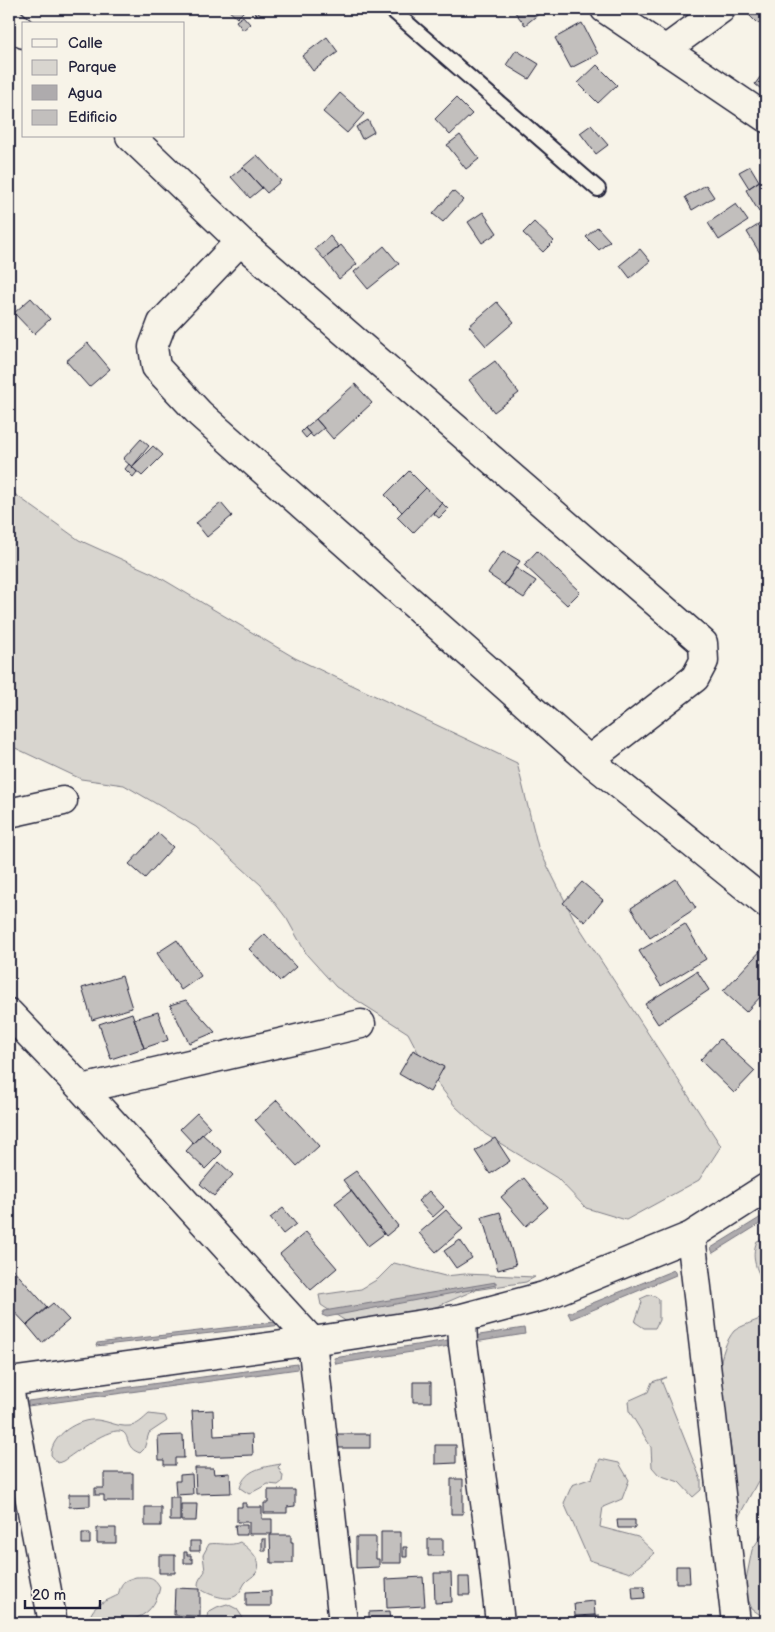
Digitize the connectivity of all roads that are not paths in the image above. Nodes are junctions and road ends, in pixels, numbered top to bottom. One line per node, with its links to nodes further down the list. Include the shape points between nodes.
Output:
1 (391, 9): 9 (lane)
2 (605, 9): 6 (street)
3 (721, 9): 6 (street)
4 (9, 20): 5 (street)
5 (22, 32)
6 (665, 50): 7 (street)
7 (766, 118)
8 (132, 138): 10 (street)
9 (598, 189)
10 (240, 241): 11 (street, via 162,323 153,347 156,367 200,414); 11 (street, via 703,643 704,661 695,678)
11 (589, 760): 14 (street)
12 (63, 801): 13 (street)
13 (9, 813)
14 (766, 903)
15 (9, 1013): 17 (street)
16 (361, 1024): 17 (street)
17 (82, 1089): 21 (street)
18 (766, 1188): 19 (street)
19 (691, 1236): 20 (street, via 544,1296); 27 (street)
20 (462, 1318): 21 (street); 26 (street)
21 (312, 1342): 22 (street); 25 (street)
22 (9, 1382)
23 (9, 1388): 24 (street)
24 (53, 1623)
25 (343, 1623)
26 (500, 1623)
27 (736, 1623)

